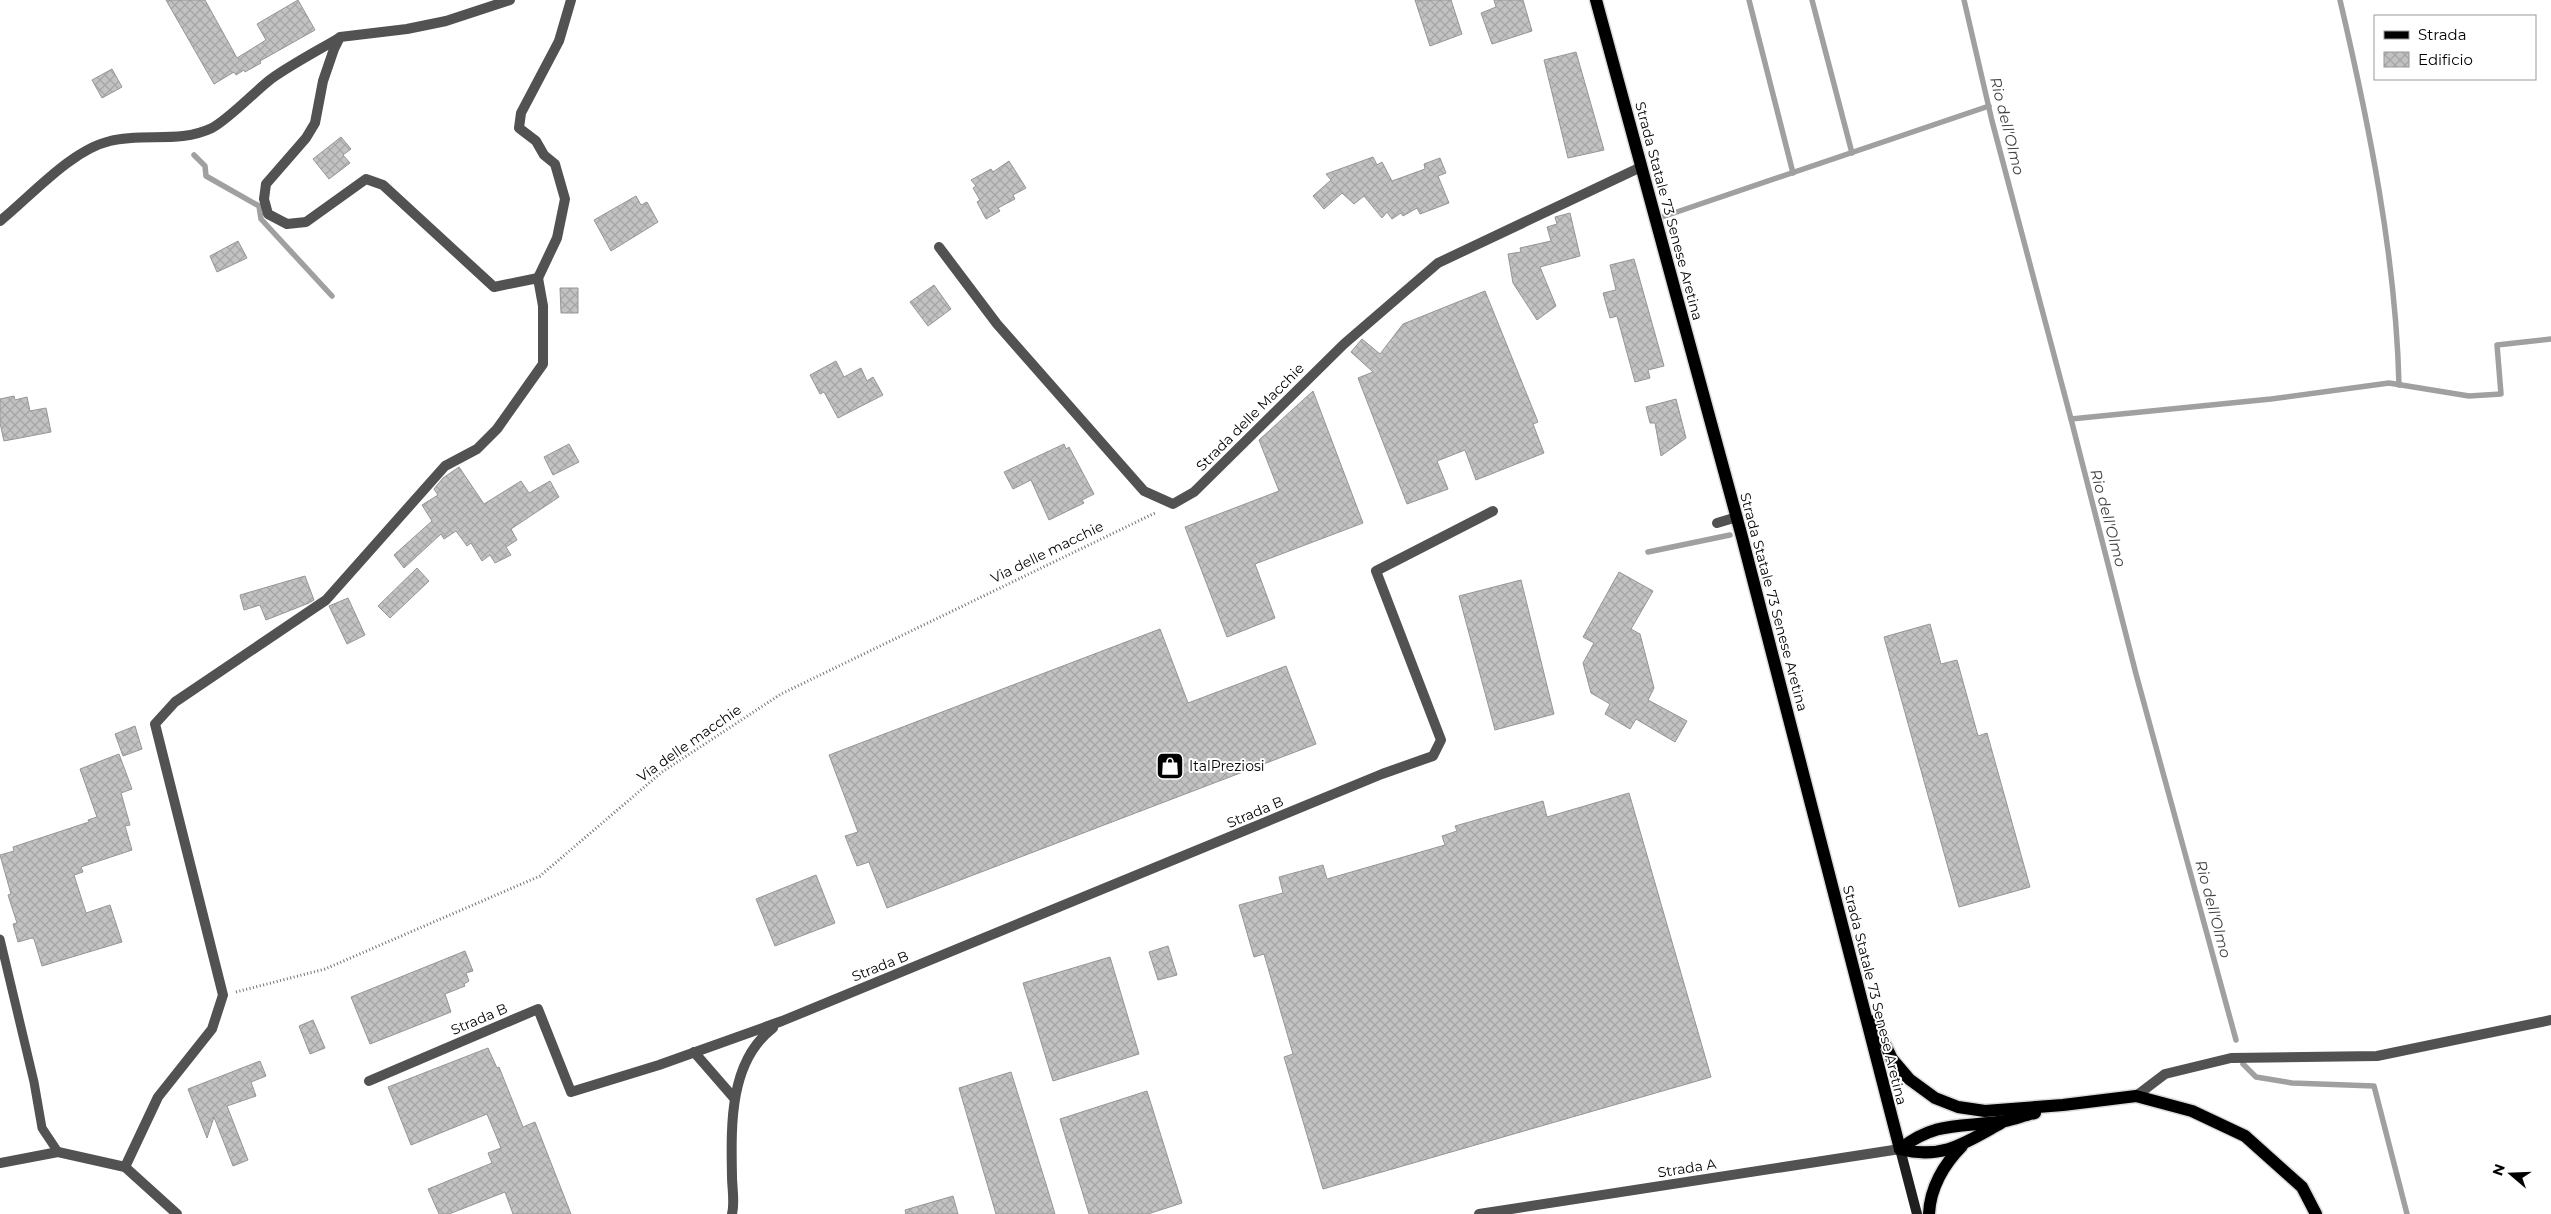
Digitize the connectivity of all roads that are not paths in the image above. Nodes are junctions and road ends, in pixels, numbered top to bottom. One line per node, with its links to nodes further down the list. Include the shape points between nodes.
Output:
1 (510, 0): 4 (street, via 446,21)
2 (571, 0): 8 (street, via 559,41 521,113 519,128 536,141 544,155 555,164 565,199 557,238)
3 (1596, 0): 5 (main road, Strada Statale 73 Senese Aretina)
4 (340, 37): 6 (street, via 272,79 213,127 180,138 110,141 87,151 44,182); 8 (street, via 323,80 315,122 306,138 266,184 264,199 268,214 287,224 306,222 366,179 383,185 494,287)
5 (1641, 167): 7 (street, Strada delle Macchie, via 1438,263 1344,344 1194,492 1173,504 1144,491 996,324); 10 (main road, Strada Statale 73 Senese Aretina)
6 (0, 221)
7 (939, 247)
8 (538, 278): 26 (street, via 543,364 497,429 477,449 445,466 326,600 175,702 155,724 223,996 212,1030 158,1097)
9 (1493, 511): 15 (street, Strada B, via 1376,571 1441,740 1433,756 1382,774)
10 (1737, 517): 11 (street); 13 (main road, Strada Statale 73 Senese Aretina)
11 (1717, 523)
12 (0, 939): 24 (lane, via 42,1128)
13 (1853, 968): 20 (main road, via 1892,1059 1910,1079 1935,1098 1958,1107 1985,1111); 23 (main road, Strada Statale 73 Senese Aretina)
14 (2551, 1020): 18 (street, via 2377,1056 2231,1058 2165,1074)
15 (782, 1021): 16 (street, Strada B); 19 (street, Strada B, via 761,1037 748,1056)
16 (694, 1052): 17 (street, Strada B, via 571,1092 538,1009); 19 (street)
17 (369, 1081)
18 (2136, 1096): 20 (main road); 32 (main road, via 2192,1111 2244,1136 2302,1187)
19 (734, 1098): 27 (street, Strada B)
20 (2063, 1105): 21 (main road)
21 (2005, 1121): 22 (main road); 23 (main road, via 1937,1129 1917,1136)
22 (1966, 1142): 23 (main road, via 1940,1152 1918,1154); 31 (main road, via 1948,1161 1940,1176)
23 (1900, 1149): 29 (street, Strada A); 30 (main road, Strada Statale 73 Senese Aretina)
24 (58, 1152): 25 (street); 26 (street)
25 (0, 1163)
26 (126, 1167): 28 (street)
27 (734, 1212)
28 (177, 1214)
29 (1478, 1214)
30 (1917, 1214)
31 (1929, 1214)
32 (2316, 1214)

